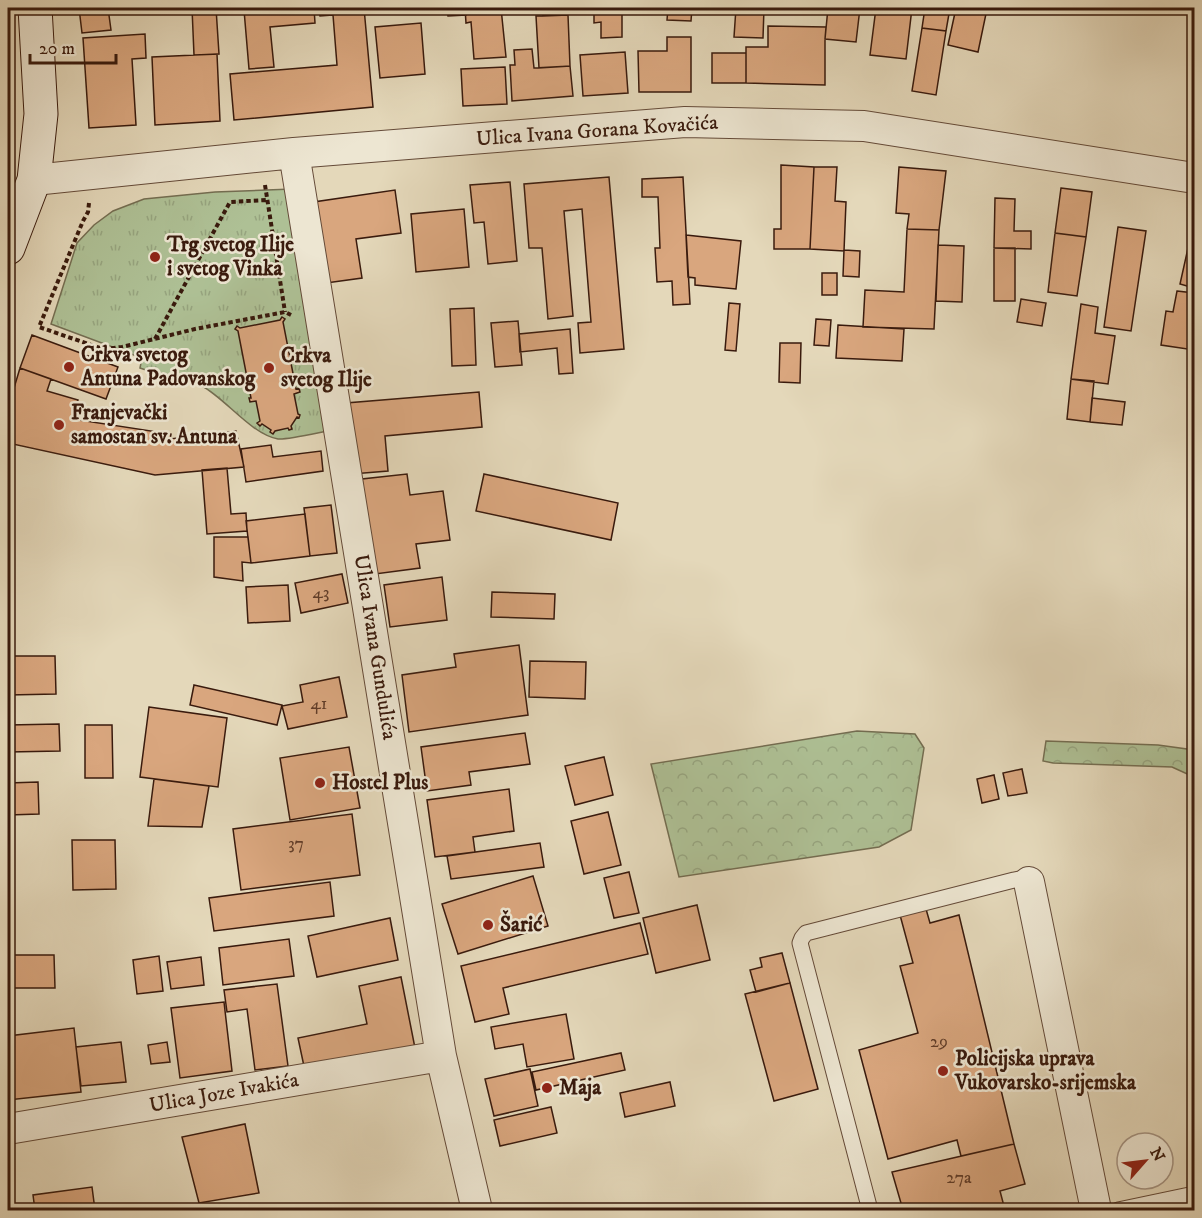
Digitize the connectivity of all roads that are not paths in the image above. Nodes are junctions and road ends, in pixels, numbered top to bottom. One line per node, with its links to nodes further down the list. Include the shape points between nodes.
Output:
1 (35, 8): 4 (main road, via 41,114)
2 (294, 153): 3 (street, Ulica Ivana Gorana Kovačića, via 685,122 864,126); 4 (street, Ulica Ivana Gorana Kovačića); 7 (street, Ulica Ivana Gundulića)
3 (1194, 178)
4 (34, 180): 5 (main road)
5 (8, 248)
6 (1029, 882): 11 (lane, via 1014,880 806,933 802,938 800,943); 12 (street)
7 (441, 1056): 8 (street, Ulica Joze Ivakića); 10 (street, Ulica Ivana Gundulića)
8 (8, 1129)
9 (1194, 1194): 13 (lane)
10 (477, 1210)
11 (870, 1210)
12 (1096, 1210)
13 (1118, 1210)

